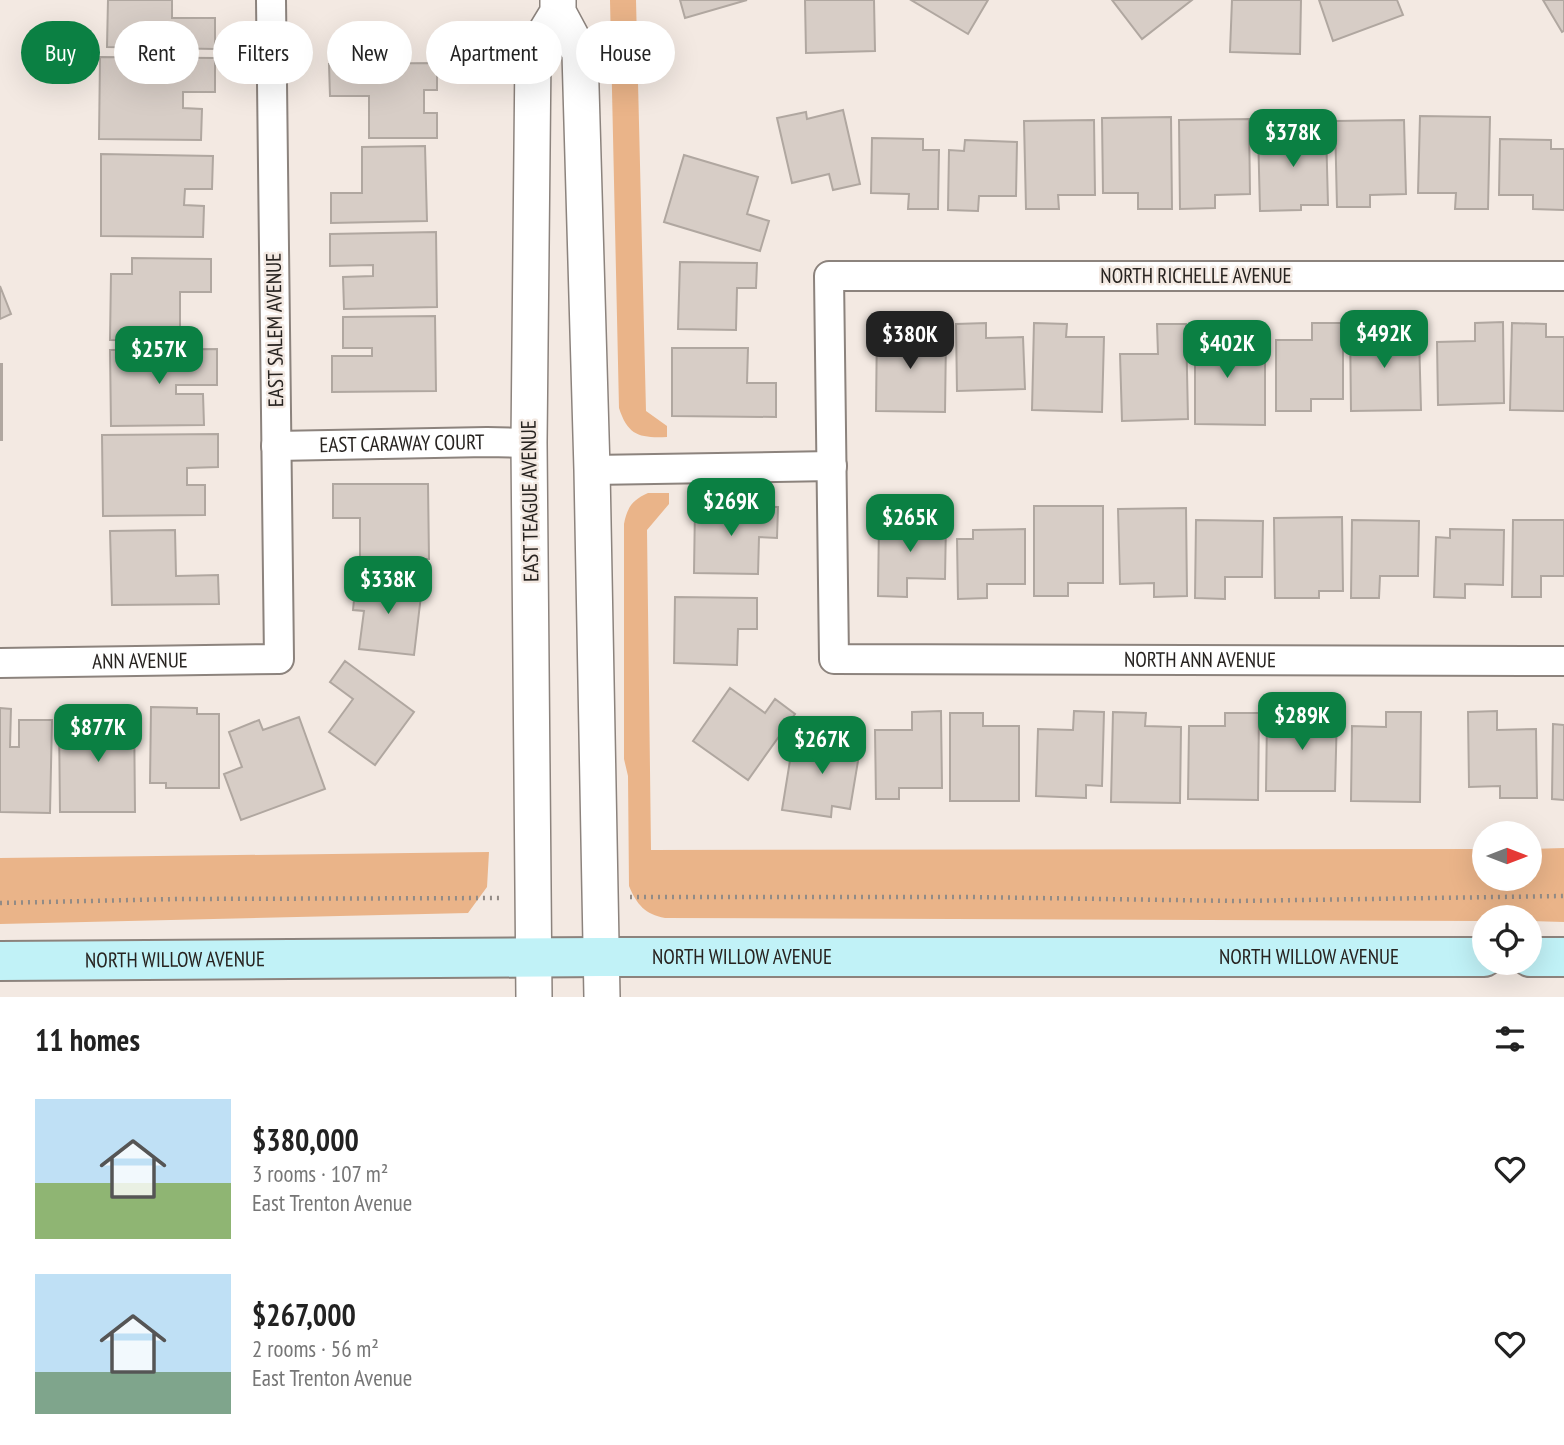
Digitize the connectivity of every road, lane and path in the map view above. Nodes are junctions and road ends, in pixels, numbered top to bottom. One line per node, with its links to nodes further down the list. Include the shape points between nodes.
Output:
1 (271, 0): 5 (street, EAST SALEM AVENUE)
2 (558, 6): 4 (street, EAST TEAGUE AVENUE, via 533,53); 7 (street, EAST TEAGUE AVENUE, via 580,53)
3 (1564, 276): 6 (street, NORTH RICHELLE AVENUE, via 829,276)
4 (529, 443): 5 (street, EAST CARAWAY COURT); 19 (street, EAST TEAGUE AVENUE)
5 (276, 446): 8 (street, EAST SALEM AVENUE)
6 (832, 466): 7 (street); 9 (street, NORTH ANN AVENUE, via 834,659)
7 (592, 470): 15 (street, EAST TEAGUE AVENUE)
8 (279, 659): 10 (street, ANN AVENUE)
9 (1564, 661)
10 (0, 663)
11 (1564, 896): 12 (path, via 1237,901)
12 (630, 897)
13 (504, 898): 14 (path)
14 (0, 903)
15 (602, 957): 16 (main road, NORTH WILLOW AVENUE); 19 (main road, NORTH WILLOW AVENUE); 22 (street, EAST TEAGUE AVENUE)
16 (1472, 957)
17 (1542, 957): 18 (main road)
18 (1564, 957)
19 (535, 958): 20 (main road, NORTH WILLOW AVENUE); 21 (street, EAST TEAGUE AVENUE)
20 (0, 961)
21 (534, 997)
22 (602, 997)

